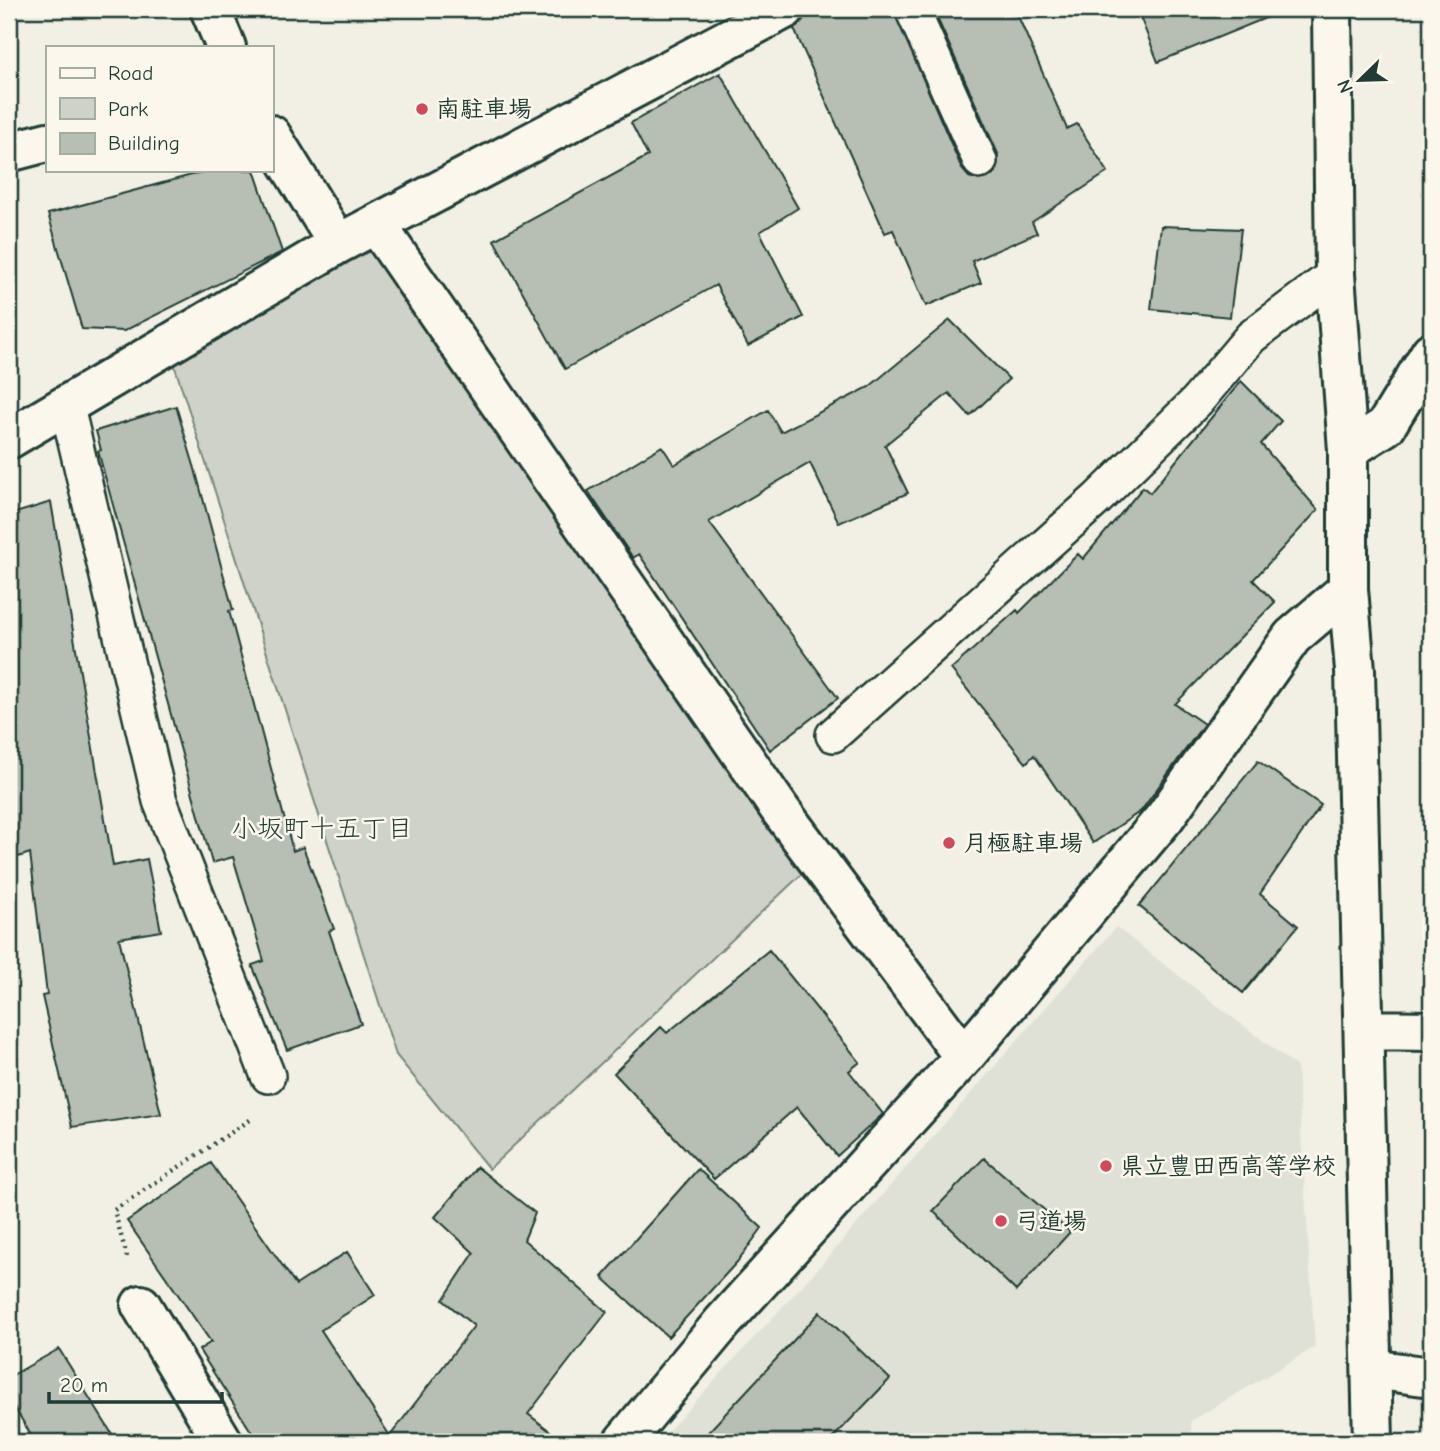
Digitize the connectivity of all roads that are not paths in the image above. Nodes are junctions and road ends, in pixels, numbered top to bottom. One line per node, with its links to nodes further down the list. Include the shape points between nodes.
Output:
1 (210, 9): 5 (street)
2 (785, 9): 10 (street)
3 (912, 9): 9 (lane)
4 (1332, 9): 12 (street)
5 (226, 46)
6 (273, 138): 11 (street)
7 (46, 142): 8 (street)
8 (9, 152)
9 (980, 161)
10 (376, 224): 11 (street); 21 (street, via 780,811)
11 (338, 244): 14 (street)
12 (1335, 274): 16 (street); 18 (lane, via 1251,337 1197,401 1097,499)
13 (1431, 352): 16 (street, via 1386,426)
14 (67, 407): 15 (street); 22 (lane, via 160,801)
15 (9, 439)
16 (1348, 450): 17 (street)
17 (1349, 589): 19 (street); 21 (street, via 1292,637 1165,817)
18 (833, 735)
19 (1364, 1030): 20 (street); 24 (street)
20 (1431, 1031)
21 (964, 1057): 27 (street, via 723,1322)
22 (268, 1076)
23 (141, 1305): 26 (street)
24 (1372, 1369): 25 (street); 28 (street)
25 (1431, 1377)
26 (223, 1442)
27 (623, 1442)
28 (1373, 1442)

